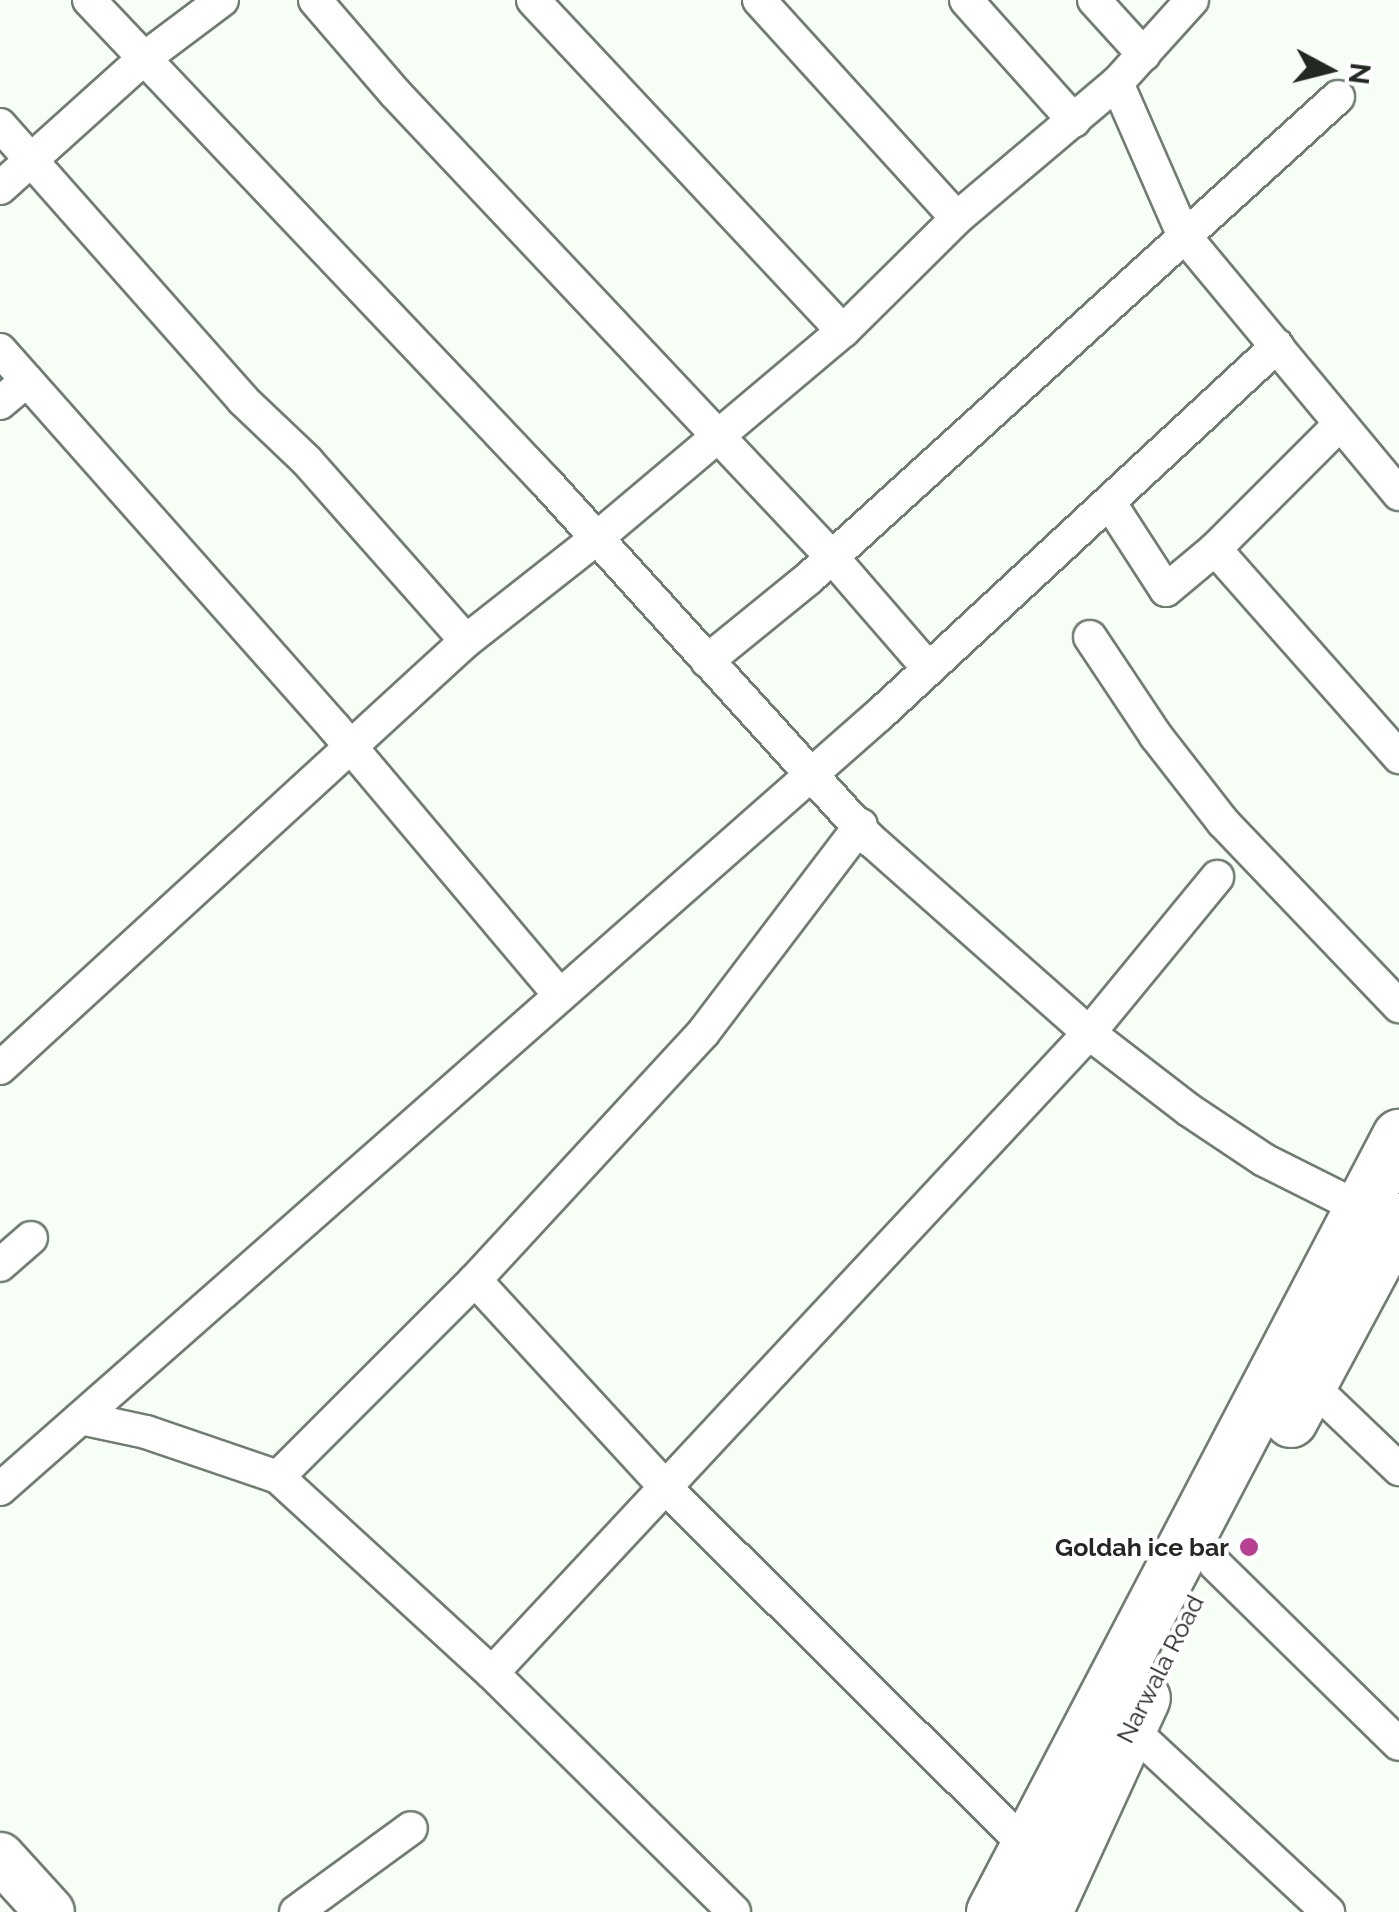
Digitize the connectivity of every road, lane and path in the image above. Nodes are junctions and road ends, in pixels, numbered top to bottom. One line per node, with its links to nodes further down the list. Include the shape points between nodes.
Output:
1 (89, 0): 10 (street)
2 (222, 0): 10 (street)
3 (315, 0): 25 (street, via 542,253)
4 (533, 0): 19 (street)
5 (759, 0): 17 (street)
6 (966, 0): 13 (street)
7 (1094, 0): 9 (street)
8 (1192, 0): 9 (street)
9 (1144, 54): 11 (street)
10 (142, 60): 15 (street); 28 (street)
11 (1117, 84): 13 (street); 18 (street)
12 (1338, 96): 18 (street)
13 (1074, 121): 17 (street)
14 (0, 125): 15 (street)
15 (30, 158): 16 (street); 32 (street)
16 (0, 188)
17 (957, 218): 19 (street)
18 (1183, 234): 20 (street); 30 (street)
19 (842, 331): 25 (street)
20 (1277, 346): 24 (street); 27 (street)
21 (0, 350): 22 (street)
22 (27, 380): 23 (street); 35 (street)
23 (0, 403)
24 (1338, 426): 26 (street); 29 (street)
25 (718, 436): 28 (street); 30 (street)
26 (1399, 494)
27 (1111, 505): 29 (street, via 1166,590); 34 (street)
28 (597, 538): 32 (street); 33 (street)
29 (1216, 549): 36 (street)
30 (832, 558): 33 (street); 34 (street)
31 (1090, 637): 41 (street, via 1223,822)
32 (466, 641): 35 (street)
33 (707, 661): 37 (street)
34 (929, 668): 37 (street)
35 (351, 750): 40 (street); 43 (street)
36 (1399, 757)
37 (813, 772): 38 (street); 40 (street)
38 (862, 825): 42 (street); 48 (street, via 704,1033)
39 (1216, 877): 42 (street)
40 (560, 995): 50 (street)
41 (1399, 1006)
42 (1089, 1033): 45 (street, via 1264,1160); 53 (street)
43 (0, 1068)
44 (1399, 1136): 45 (main road)
45 (1387, 1208): 49 (main road, Narwala Road); 60 (main road)
46 (31, 1238): 47 (street)
47 (0, 1265)
48 (475, 1280): 52 (street); 53 (street)
49 (1311, 1385): 51 (street); 55 (main road, Narwala Road)
50 (81, 1418): 52 (street, via 146,1432); 54 (street)
51 (1399, 1469)
52 (278, 1477): 56 (street)
53 (666, 1488): 56 (street); 60 (street)
54 (0, 1489)
55 (1215, 1564): 57 (main road, Narwala Road); 58 (street)
56 (492, 1673): 64 (street)
57 (1128, 1727): 66 (main road, Narwala Road); 67 (street)
58 (1399, 1744)
59 (411, 1828): 63 (street)
60 (1026, 1848): 65 (main road)
61 (0, 1857): 62 (street)
62 (50, 1912)
63 (296, 1912)
64 (734, 1912)
65 (992, 1912)
66 (1046, 1912)
67 (1328, 1912)

